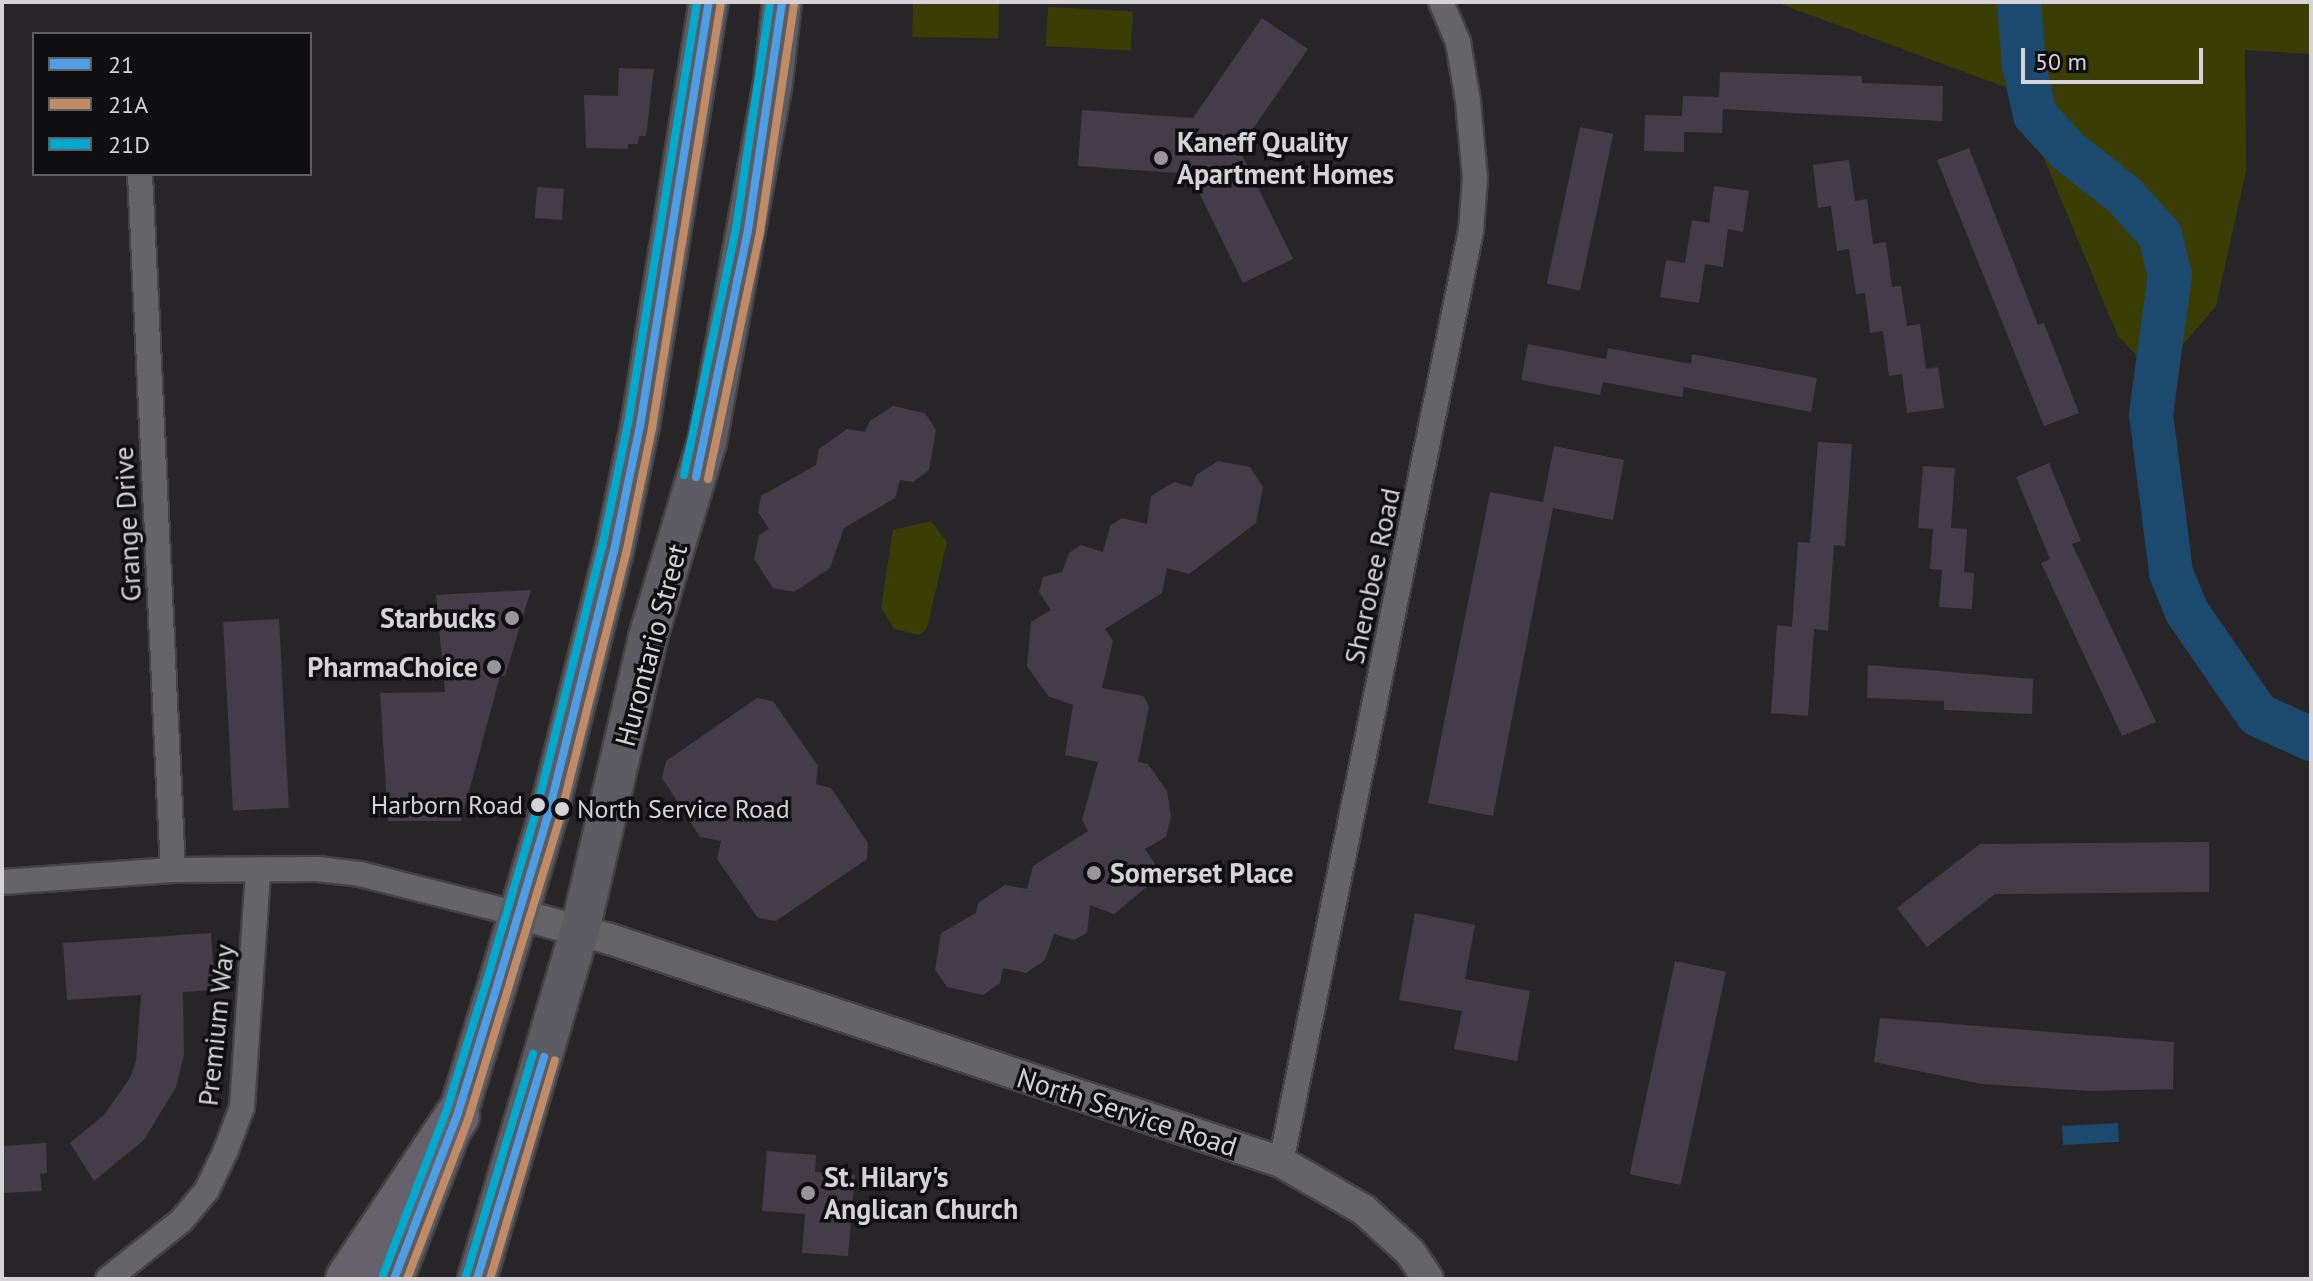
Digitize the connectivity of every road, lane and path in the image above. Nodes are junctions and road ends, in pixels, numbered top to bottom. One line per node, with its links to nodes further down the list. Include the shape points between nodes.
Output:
1 (709, 2): 8 (main road, Hurontario Street, via 640,426 614,551)
2 (782, 2): 9 (main road, Hurontario Street, via 768,112 707,442 648,637)
3 (1441, 2): 11 (street, Sherobee Road, via 1458,42 1468,101 1475,178 1471,231)
4 (140, 176): 5 (street, Grange Drive)
5 (173, 870): 6 (street); 7 (street)
6 (258, 870): 8 (street, via 360,874); 12 (street, Premium Way, via 242,1107 207,1190 181,1221)
7 (2, 882)
8 (518, 914): 9 (street, North Service Road); 10 (main road, Hurontario Street)
9 (580, 930): 11 (street, North Service Road); 15 (main road, Hurontario Street)
10 (457, 1116): 13 (highway); 14 (main road, Hurontario Street)
11 (1281, 1162): 16 (street, North Service Road, via 1364,1210 1410,1252)
12 (108, 1279)
13 (348, 1279)
14 (394, 1279)
15 (477, 1279)
16 (1428, 1279)

